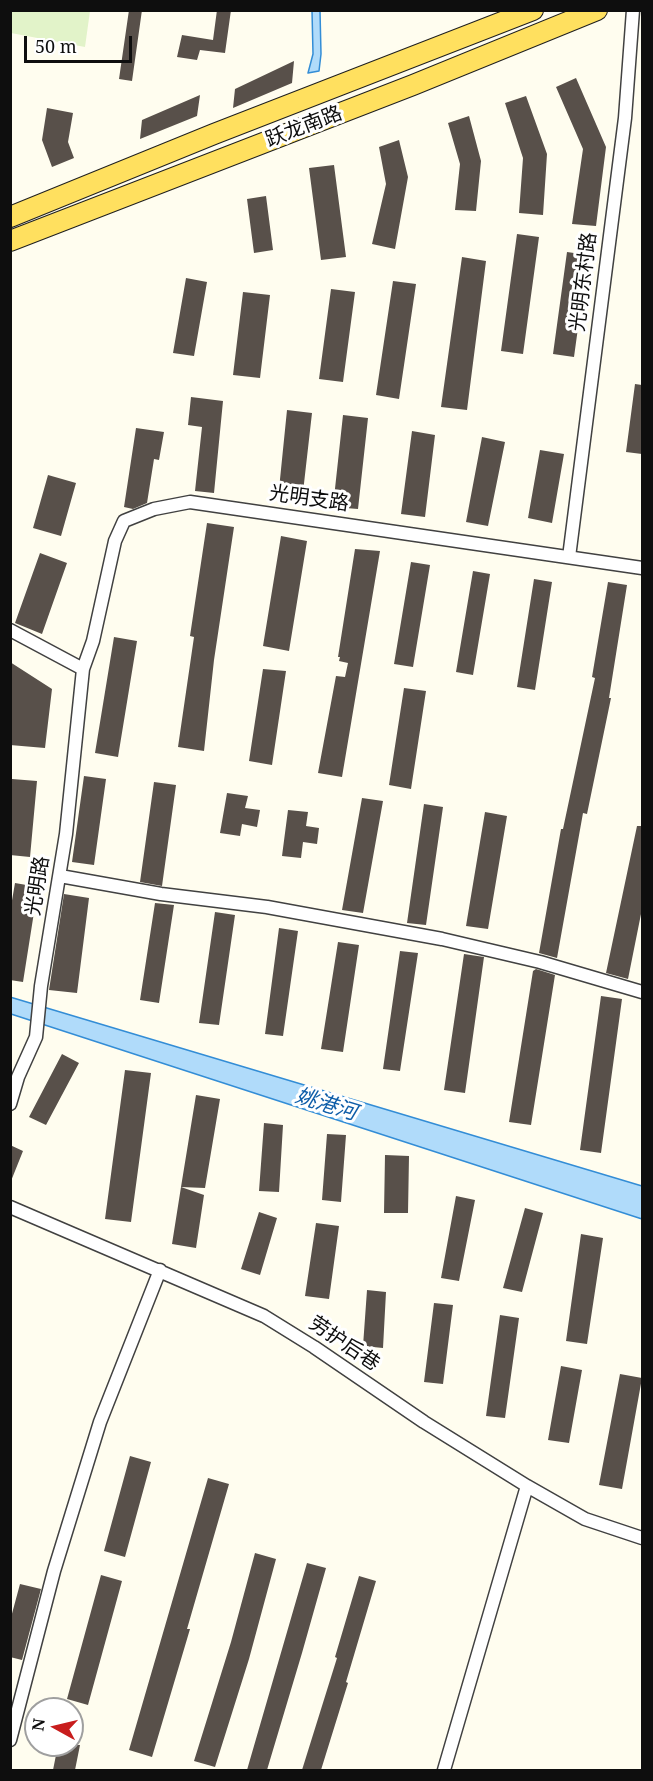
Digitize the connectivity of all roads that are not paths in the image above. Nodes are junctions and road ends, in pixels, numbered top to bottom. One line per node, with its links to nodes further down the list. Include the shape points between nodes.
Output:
1 (533, 10): 4 (main road, 跃龙南路)
2 (597, 10): 5 (main road, 跃龙南路)
3 (633, 10): 6 (street, 光明东村路, via 625,118)
4 (10, 217)
5 (10, 241)
6 (569, 557): 7 (street, 光明支路); 9 (street, 光明支路, via 190,502 154,509 124,521 114,541 93,641)
7 (642, 568)
8 (10, 630): 9 (street)
9 (82, 669): 10 (street, 光明路)
10 (60, 876): 11 (street, via 267,907 442,939); 12 (street, 光明路, via 36,1037)
11 (642, 992)
12 (10, 1104)
13 (10, 1207): 14 (street, 劳护后巷)
14 (160, 1270): 15 (street, 劳护后巷, via 264,1316); 17 (street, via 100,1422 54,1571)
15 (527, 1486): 16 (street, 劳护后巷, via 585,1519); 18 (street)
16 (642, 1538)
17 (10, 1740)
18 (444, 1770)

